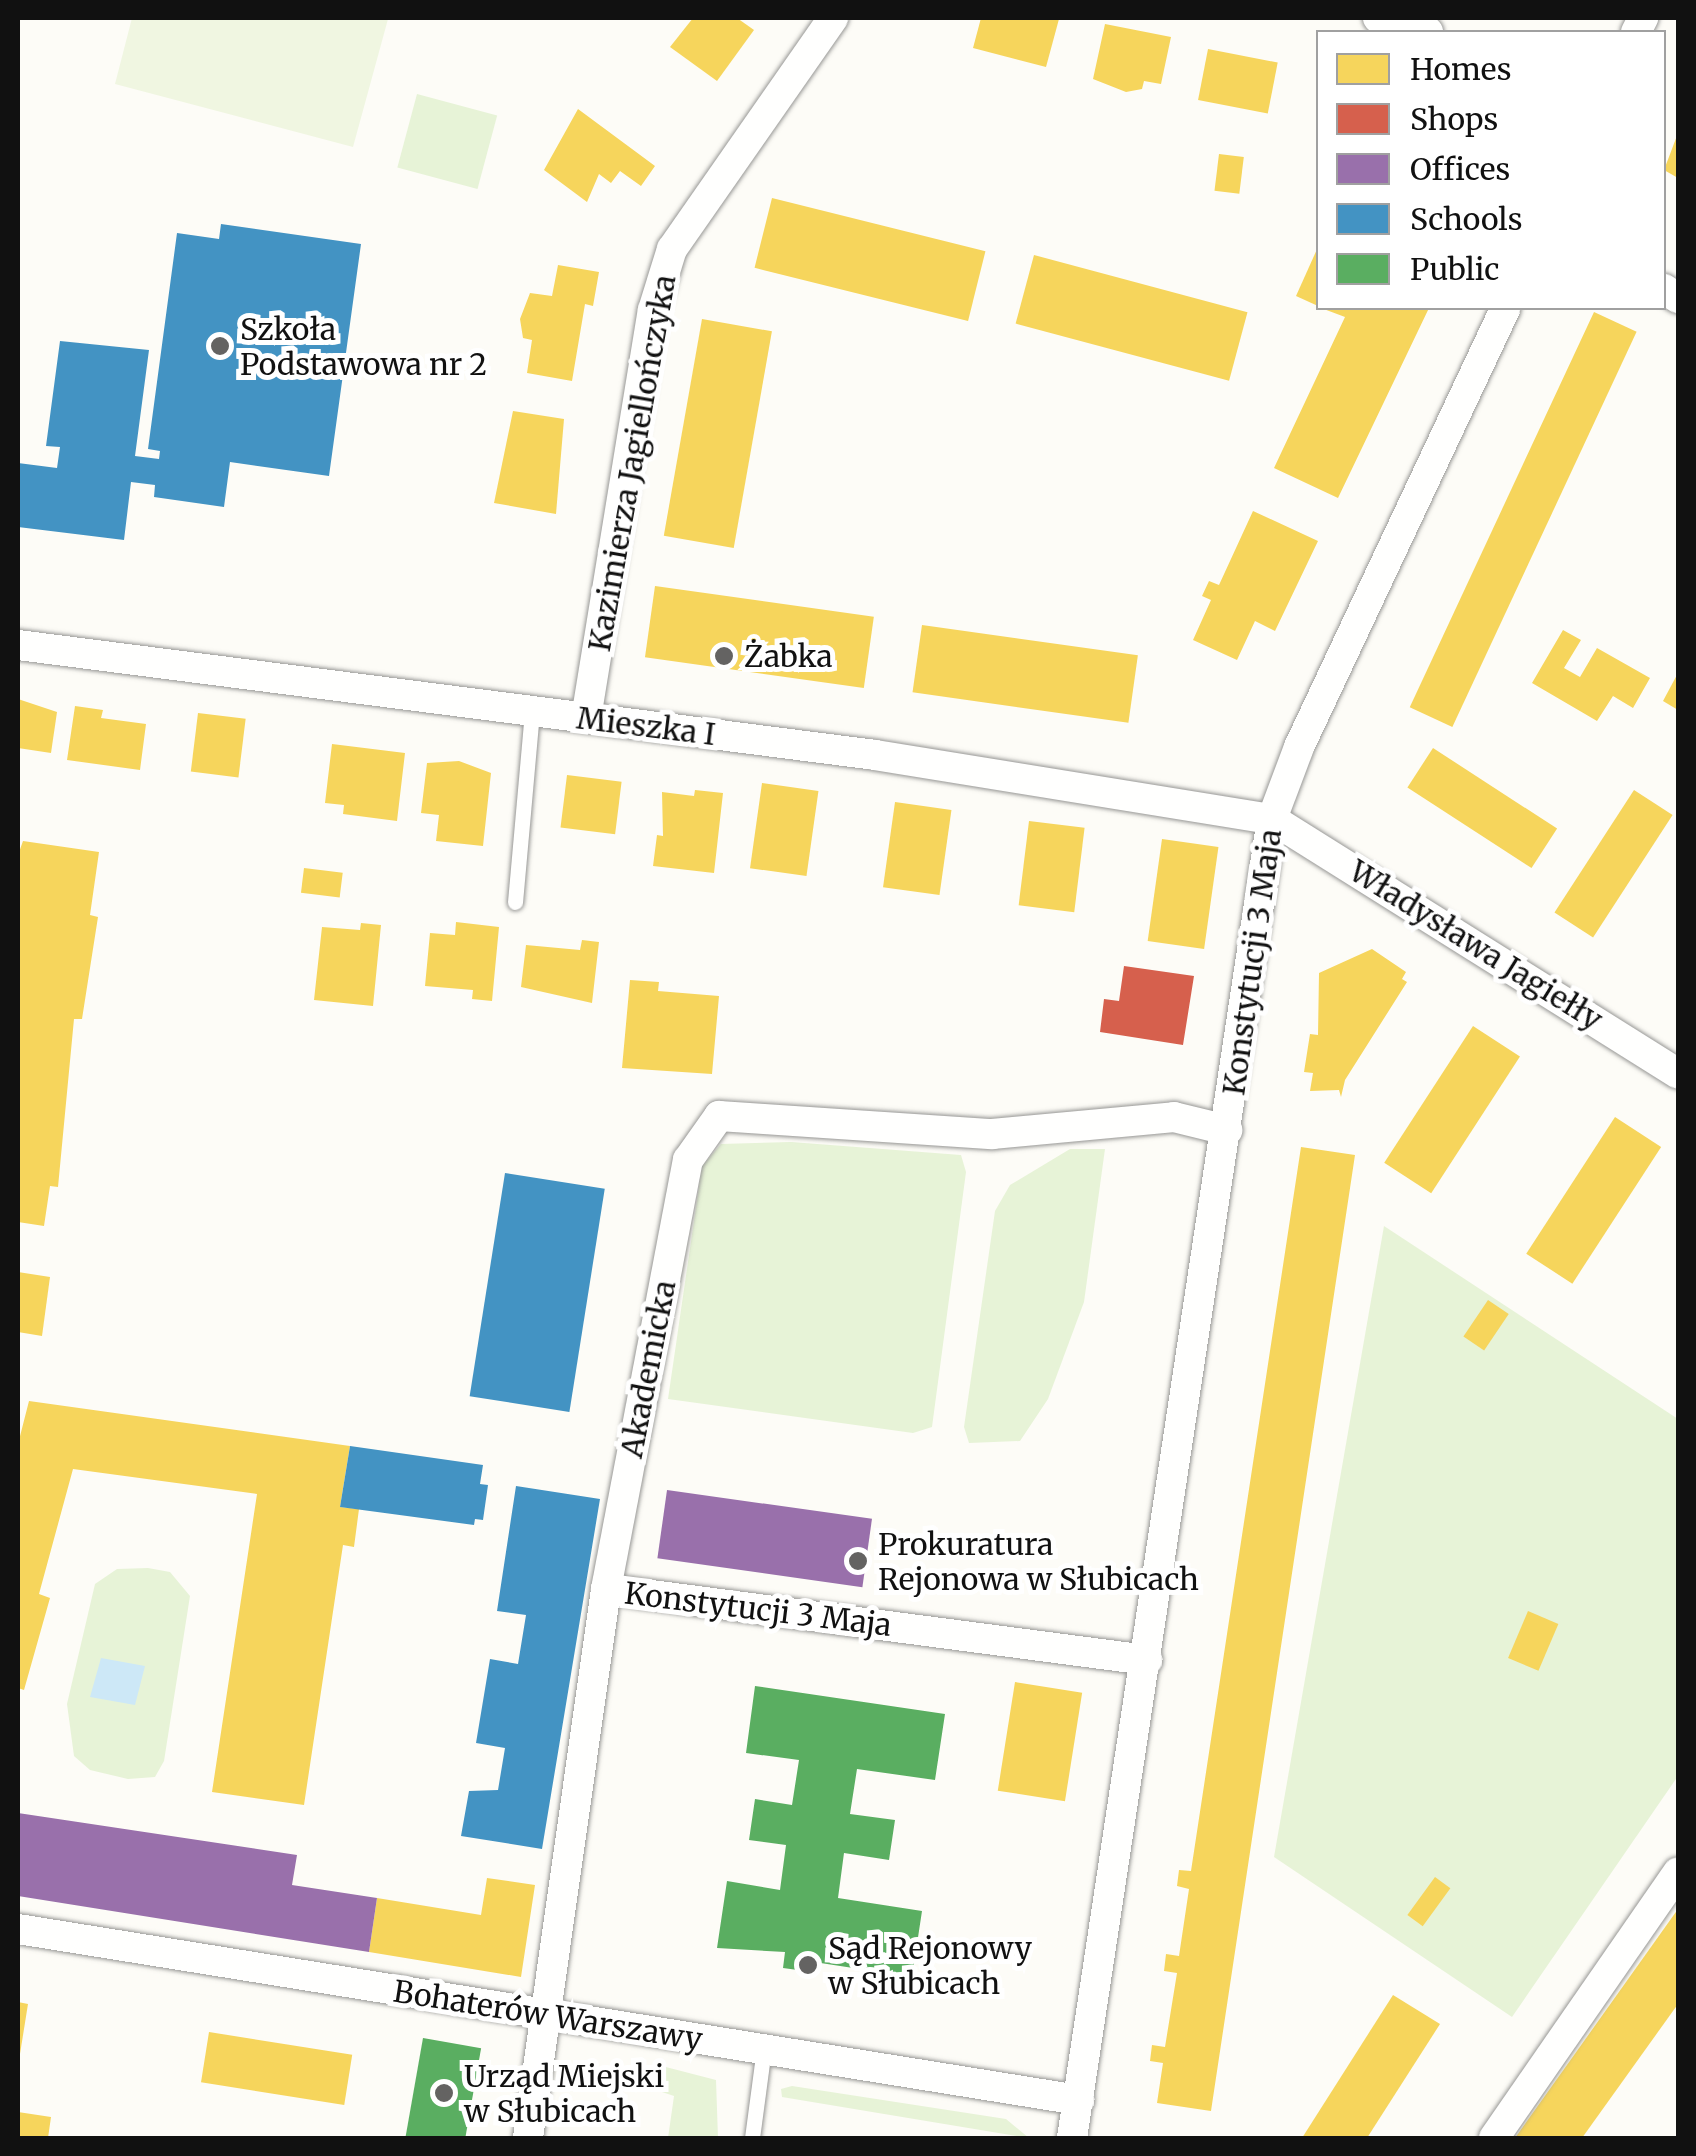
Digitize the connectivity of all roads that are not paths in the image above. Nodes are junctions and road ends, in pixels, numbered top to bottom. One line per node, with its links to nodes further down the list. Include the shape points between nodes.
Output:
1 (834, 18): 7 (street, Kazimierza Jagiellończyka, via 672,249 653,310)
2 (1378, 18): 3 (street)
3 (1421, 30)
4 (1505, 310): 8 (street, Konstytucji 3 Maja, via 1306,732)
5 (18, 645): 6 (street, Mieszka I)
6 (532, 712): 7 (street, Mieszka I); 9 (lane)
7 (586, 718): 8 (street, Mieszka I, via 894,758)
8 (1272, 819): 10 (street, Władysława Jagiełły); 11 (street, Konstytucji 3 Maja)
9 (514, 902)
10 (1678, 1074)
11 (1228, 1130): 12 (street, Akademicka, via 1174,1117 992,1134 719,1116 688,1160); 13 (street, Konstytucji 3 Maja)
12 (606, 1589): 13 (street, Konstytucji 3 Maja); 16 (street, Akademicka)
13 (1147, 1660): 18 (street, Konstytucji 3 Maja)
14 (1678, 1872): 22 (street)
15 (18, 1929): 16 (street, Bohaterów Warszawy)
16 (547, 2015): 17 (street, Bohaterów Warszawy); 19 (street, Akademicka)
17 (764, 2048): 18 (street, Bohaterów Warszawy); 20 (lane)
18 (1079, 2100): 21 (street, Konstytucji 3 Maja)
19 (528, 2138)
20 (752, 2138)
21 (1072, 2138)
22 (1494, 2138)

